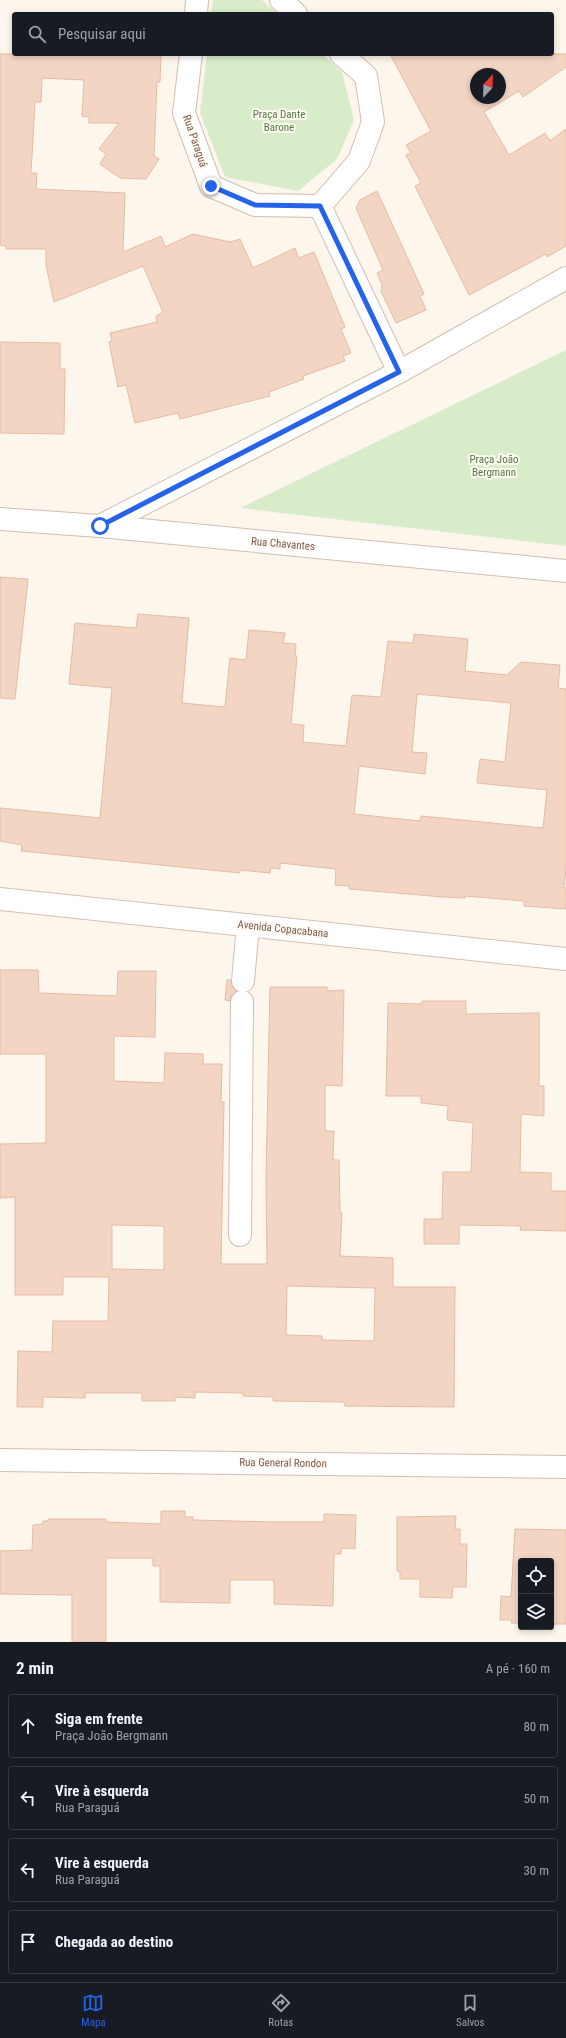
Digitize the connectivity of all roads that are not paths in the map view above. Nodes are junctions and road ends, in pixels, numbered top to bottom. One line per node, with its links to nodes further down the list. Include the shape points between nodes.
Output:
1 (198, 0): 3 (street)
2 (281, 0): 4 (street)
3 (196, 12)
4 (294, 12)
5 (191, 56): 7 (street, Rua Paraguá, via 184,113 211,186 255,205)
6 (343, 56): 7 (street, via 366,76 373,122 359,161)
7 (320, 206): 9 (street)
8 (566, 278): 9 (street)
9 (399, 372): 11 (street)
10 (0, 519): 11 (street, Rua Chavantes)
11 (100, 526): 12 (street, Rua Chavantes)
12 (566, 571)
13 (0, 899): 14 (street, Avenida Copacabana)
14 (248, 925): 15 (street, Avenida Copacabana); 16 (street, via 242,991)
15 (566, 959)
16 (240, 1235)
17 (0, 1460): 18 (street, Rua General Rondon)
18 (566, 1467)

